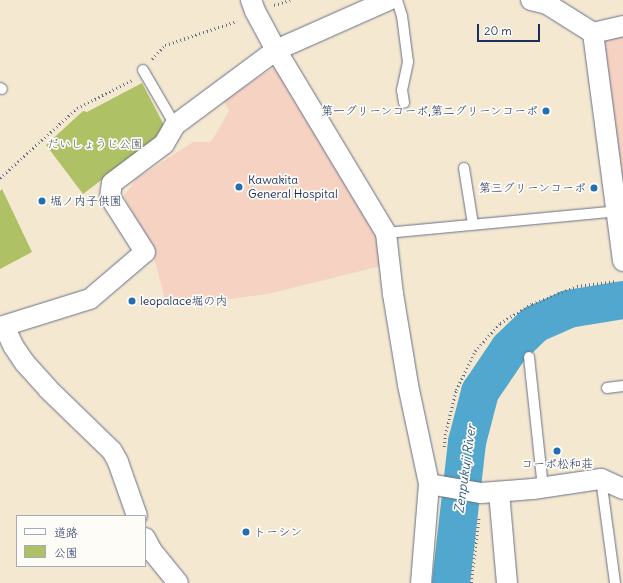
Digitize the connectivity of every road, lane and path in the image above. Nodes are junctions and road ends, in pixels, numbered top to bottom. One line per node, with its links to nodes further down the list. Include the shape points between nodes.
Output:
1 (290, 0): 5 (path)
2 (397, 0): 10 (lane, via 402,16 408,62 402,90)
3 (531, 0): 7 (street, via 547,4)
4 (378, 2): 8 (street)
5 (253, 5): 8 (street); 9 (path, via 247,18 166,45)
6 (623, 26): 7 (street)
7 (593, 33): 14 (street)
8 (276, 50): 11 (street); 16 (street)
9 (143, 70): 11 (lane); 13 (path, via 133,79 77,108)
10 (404, 103)
11 (175, 124): 19 (street, via 164,144 112,183 110,197 146,252 90,299)
12 (464, 168): 15 (lane)
13 (0, 178)
14 (617, 211): 15 (lane); 17 (street)
15 (473, 224): 16 (lane)
16 (386, 233): 25 (street, via 408,385)
17 (623, 261)
18 (623, 280): 23 (path, via 577,286 532,304 500,323 475,351 456,390)
19 (2, 327): 29 (street, via 24,362 112,452)
20 (529, 357): 26 (lane)
21 (623, 386): 22 (lane)
22 (607, 388)
23 (443, 449)
24 (601, 479): 26 (street); 27 (street); 35 (lane)
25 (434, 485): 28 (street); 32 (street)
26 (543, 487): 28 (street)
27 (623, 489)
28 (490, 493): 33 (path); 34 (street)
29 (137, 515)
30 (146, 540): 31 (street)
31 (178, 583)
32 (421, 583)
33 (471, 583)
34 (507, 583)
35 (615, 583)

